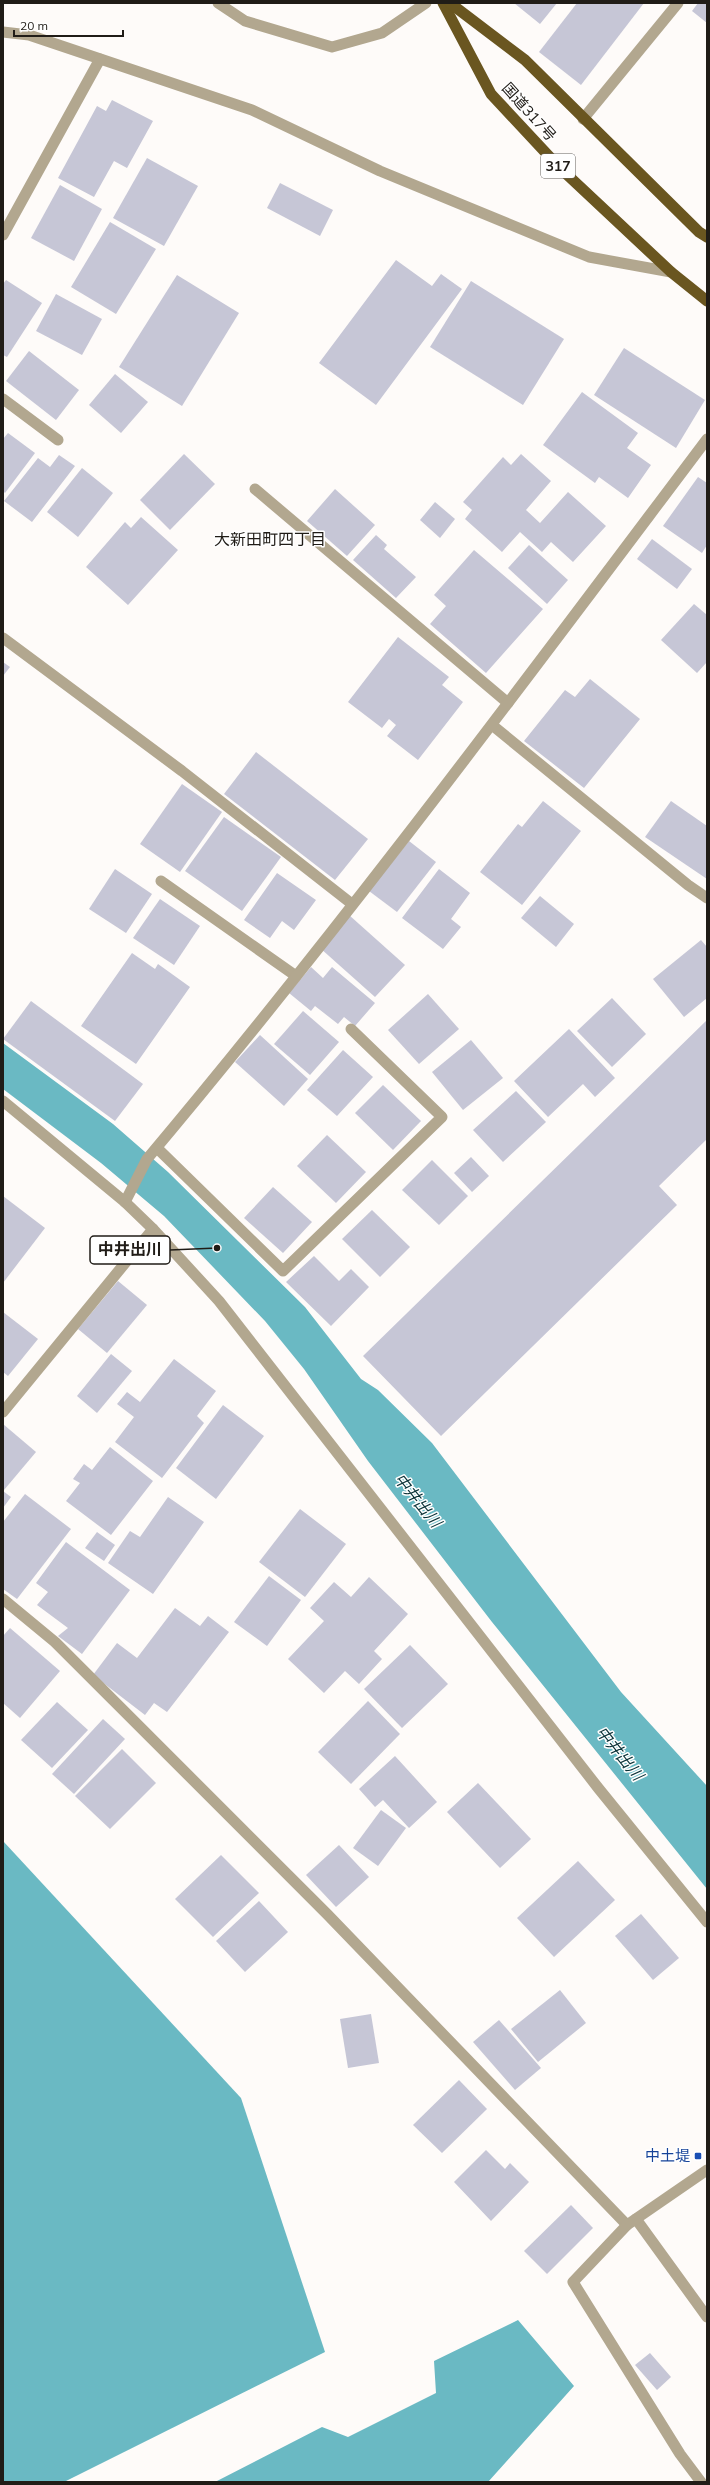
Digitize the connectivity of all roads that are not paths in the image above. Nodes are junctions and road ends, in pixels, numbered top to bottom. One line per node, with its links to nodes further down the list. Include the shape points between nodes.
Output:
1 (218, 3): 2 (street, via 245,21 332,47 382,33)
2 (426, 3)
3 (443, 3): 11 (highway, 国道317号 / 317, via 491,94 560,168)
4 (450, 3): 8 (highway, via 525,60)
5 (678, 3): 8 (street)
6 (3, 32): 7 (street, via 29,35)
7 (100, 59): 9 (street); 11 (street, via 252,110 380,171 589,257)
8 (583, 119): 10 (highway)
9 (3, 235)
10 (707, 237)
11 (671, 272): 12 (highway, 国道317号 / 317)
12 (707, 301)
13 (3, 400): 15 (street)
14 (707, 439): 18 (street)
15 (58, 440)
16 (255, 489): 18 (street)
17 (3, 638): 22 (street, via 182,771)
18 (508, 703): 19 (street)
19 (492, 725): 21 (street); 22 (street)
20 (161, 881): 23 (street)
21 (707, 898)
22 (352, 904): 23 (street)
23 (296, 976): 26 (street)
24 (350, 1029): 26 (street, via 442,1117 283,1271)
25 (3, 1101): 27 (street)
26 (157, 1148): 27 (street, via 147,1159)
27 (125, 1202): 28 (street)
28 (153, 1229): 29 (street); 31 (street, via 218,1301 599,1789)
29 (3, 1412)
30 (3, 1599): 33 (street, via 55,1642)
31 (707, 1922)
32 (707, 2170): 33 (street)
33 (631, 2222): 34 (street); 35 (street, via 573,2282 680,2454)
34 (707, 2317)
35 (701, 2482)

